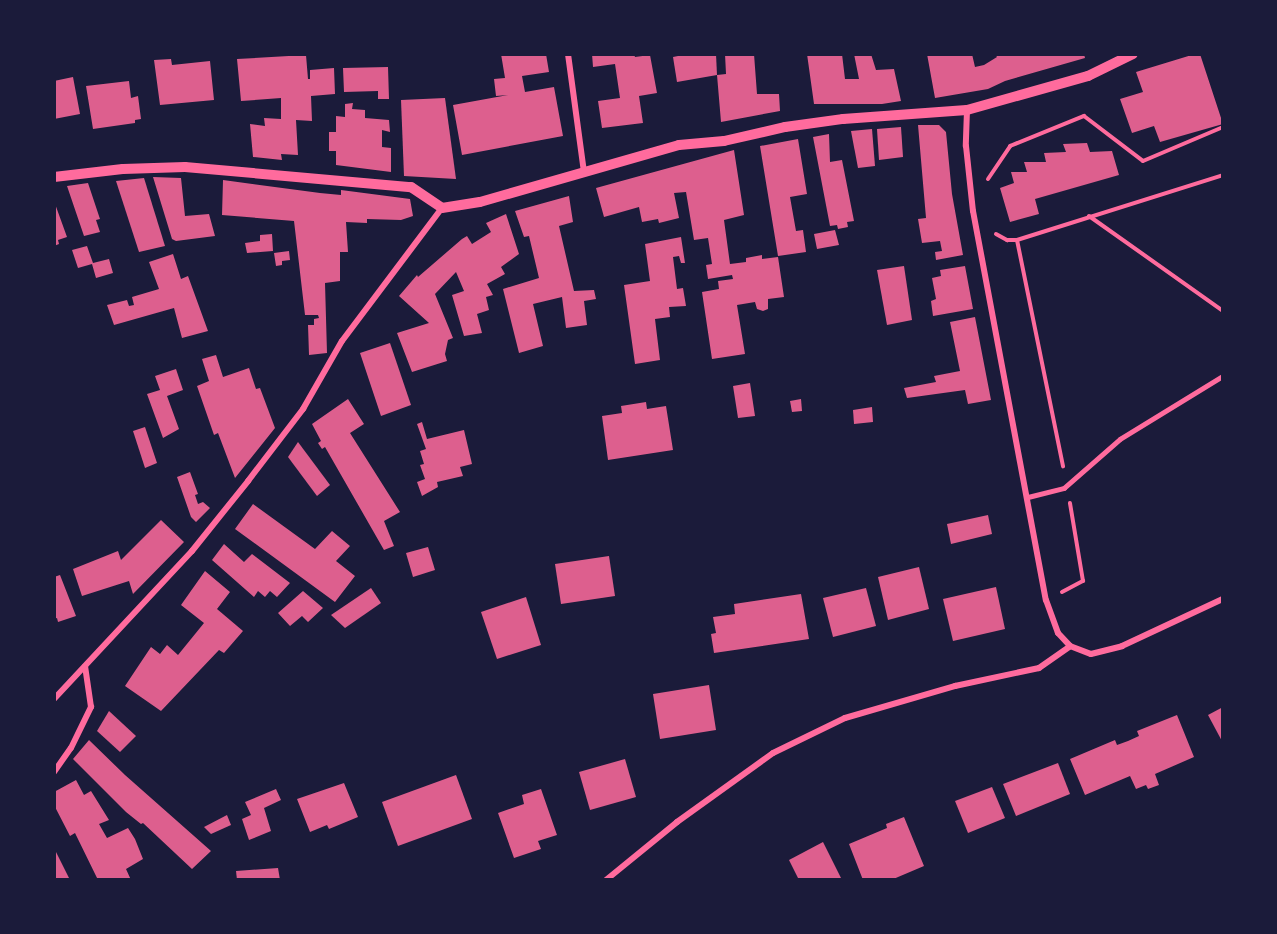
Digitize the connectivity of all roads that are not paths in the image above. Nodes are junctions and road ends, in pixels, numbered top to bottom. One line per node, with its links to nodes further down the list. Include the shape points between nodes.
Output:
1 (568, 54): 4 (street)
2 (1133, 54): 3 (street, via 1088,76)
3 (967, 110): 4 (street, via 843,119 724,141 679,145); 8 (street, via 966,146 973,211)
4 (584, 173): 6 (street, via 480,202)
5 (54, 177): 6 (street, via 185,167 411,187)
6 (442, 208): 11 (street, via 342,341 303,409 192,551)
7 (1223, 376): 8 (lane, via 1120,439 1067,485)
8 (1028, 497): 10 (street, via 1046,600 1058,633)
9 (1223, 599): 10 (street, via 1122,646 1091,654)
10 (1070, 646): 14 (street, via 1039,668 955,686 845,718 773,753 677,822)
11 (85, 666): 12 (street); 13 (street, via 91,707)
12 (54, 699)
13 (54, 772)
14 (606, 880)

